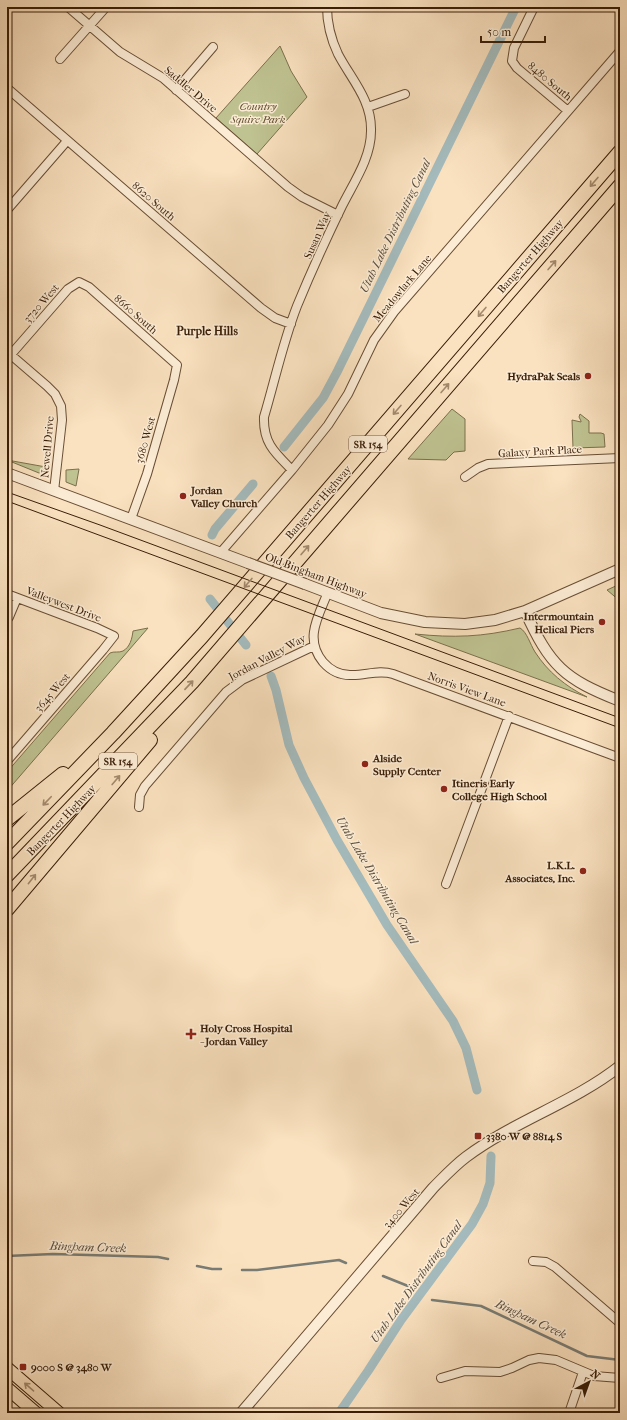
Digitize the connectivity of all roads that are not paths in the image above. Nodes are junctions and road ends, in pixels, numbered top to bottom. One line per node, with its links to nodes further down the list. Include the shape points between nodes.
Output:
1 (68, 7): 5 (street, Saddler Drive)
2 (106, 7): 5 (street)
3 (327, 7): 12 (street, Susan Way, via 328,24 335,48)
4 (534, 7): 13 (street, 8480 South, via 517,41 512,61)
5 (89, 26): 8 (street); 10 (street, Saddler Drive, via 120,52 156,73)
6 (212, 47): 10 (street)
7 (620, 51): 13 (street, Meadowlark Lane)
8 (60, 59)
9 (7, 88): 14 (street, 8620 South)
10 (176, 90): 18 (street, Saddler Drive, via 288,187)
11 (405, 94): 12 (street)
12 (368, 107): 18 (street, Susan Way, via 371,124 370,147)
13 (568, 111): 24 (street, Meadowlark Lane, via 387,321 368,351 341,406)
14 (67, 141): 17 (street); 20 (street, 8620 South, via 265,311)
15 (620, 152): 41 (highway, Bangerter Highway / SR 154, one-way to 41, via 202,636)
16 (620, 186): 38 (highway, Bangerter Highway / SR 154, one-way to 16)
17 (7, 210)
18 (338, 215): 20 (street, Susan Way)
19 (79, 282): 21 (street, 3720 West, via 68,289); 22 (street, 8660 South)
20 (291, 324): 24 (street, Susan Way, via 264,417 264,425 273,452)
21 (9, 357): 27 (street, Newell Drive, via 48,386 61,406 62,420)
22 (177, 365): 28 (street, 3680 West, via 147,474)
23 (620, 458): 26 (street, Galaxy Park Place, via 488,464)
24 (292, 470): 29 (street, Meadowlark Lane)
25 (7, 473): 27 (street, Old Bingham Highway)
26 (465, 477)
27 (54, 491): 28 (street, Old Bingham Highway)
28 (131, 519): 29 (street, Old Bingham Highway)
29 (221, 552): 31 (street, Old Bingham Highway, bridge)
30 (620, 569): 34 (street, Old Bingham Highway)
31 (328, 592): 34 (street, Old Bingham Highway, via 381,613 425,622 465,624 495,620); 37 (street, Jordan Valley Way, via 314,629)
32 (7, 594): 33 (street, Valleywest Drive)
33 (17, 598): 35 (street); 36 (street, Valleywest Drive)
34 (525, 611): 39 (street, via 541,644 565,674 584,686)
35 (7, 620)
36 (114, 636): 43 (street, 3645 West)
37 (314, 646): 40 (street, Norris View Lane, via 325,665 339,673 350,675 389,672); 44 (street, Jordan Valley Way, via 242,680 226,692 145,786 140,795)
38 (177, 698): 47 (highway, Bangerter Highway / SR 154); 49 (highway, one-way to 38, via 168,718)
39 (620, 702)
40 (509, 716): 42 (street, Norris View Lane); 48 (street)
41 (113, 733): 45 (highway); 46 (highway, Bangerter Highway / SR 154, one-way to 46)
42 (620, 758)
43 (7, 761)
44 (139, 806)
45 (7, 819)
46 (7, 843)
47 (7, 875)
48 (446, 884)
49 (7, 909)
50 (620, 1066): 60 (street, 3400 West, via 584,1090 483,1145 451,1169)
51 (533, 1261): 52 (street, via 546,1262 555,1267)
52 (620, 1323)
53 (7, 1368): 59 (main road, one-way to 53)
54 (583, 1372): 55 (street, via 556,1360 539,1358 500,1372 465,1371); 56 (street, via 603,1378); 61 (street)
55 (441, 1378)
56 (620, 1378)
57 (7, 1388): 58 (main road)
58 (36, 1413)
59 (59, 1413)
60 (241, 1413)
61 (570, 1413)

